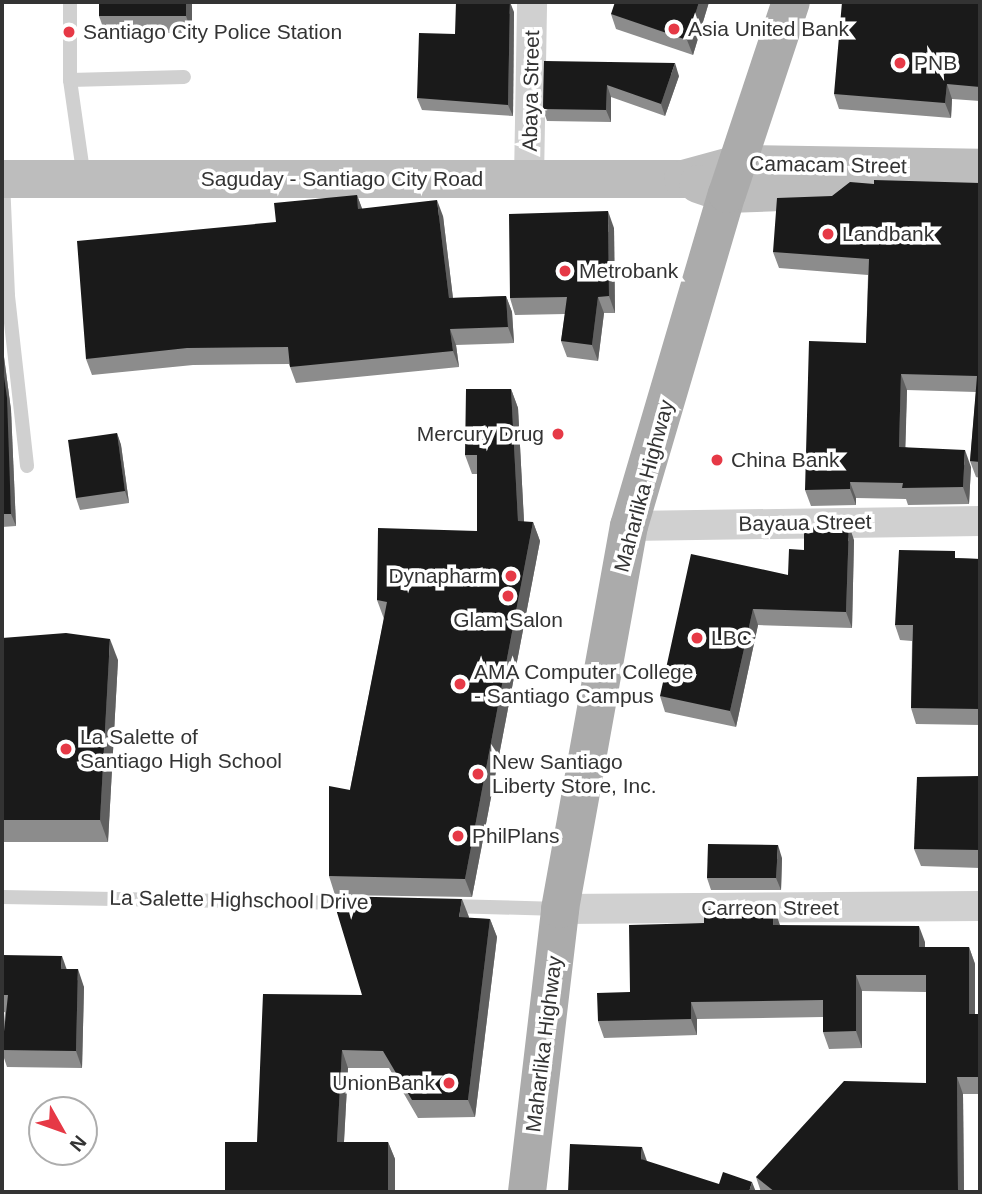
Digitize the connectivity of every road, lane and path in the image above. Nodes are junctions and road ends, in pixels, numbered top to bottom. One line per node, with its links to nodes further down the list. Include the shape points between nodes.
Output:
1 (69, 2): 5 (lane)
2 (533, 2): 9 (street, Abaya Street)
3 (791, 2): 11 (main road, Maharlika Highway)
4 (184, 77): 5 (lane)
5 (70, 80): 7 (lane)
6 (980, 168): 11 (main road, Camacam Street)
7 (84, 178): 8 (main road, Saguday - Santiago City Road); 9 (main road, Saguday - Santiago City Road)
8 (3, 179): 13 (lane, via 8,296)
9 (529, 179): 10 (main road, Saguday - Santiago City Road)
10 (683, 179): 11 (main road, Camacam Street)
11 (732, 179): 12 (main road, Camacam Street); 15 (main road, Maharlika Highway)
12 (980, 191)
13 (27, 466)
14 (980, 521): 15 (street, Bayaua Street)
15 (629, 526): 20 (main road, Maharlika Highway)
16 (2, 897): 17 (lane, La Salette Highschool Drive)
17 (371, 904)
18 (425, 905): 20 (lane)
19 (980, 906): 20 (street, Carreon Street)
20 (561, 909): 21 (main road, Maharlika Highway)
21 (527, 1192)

